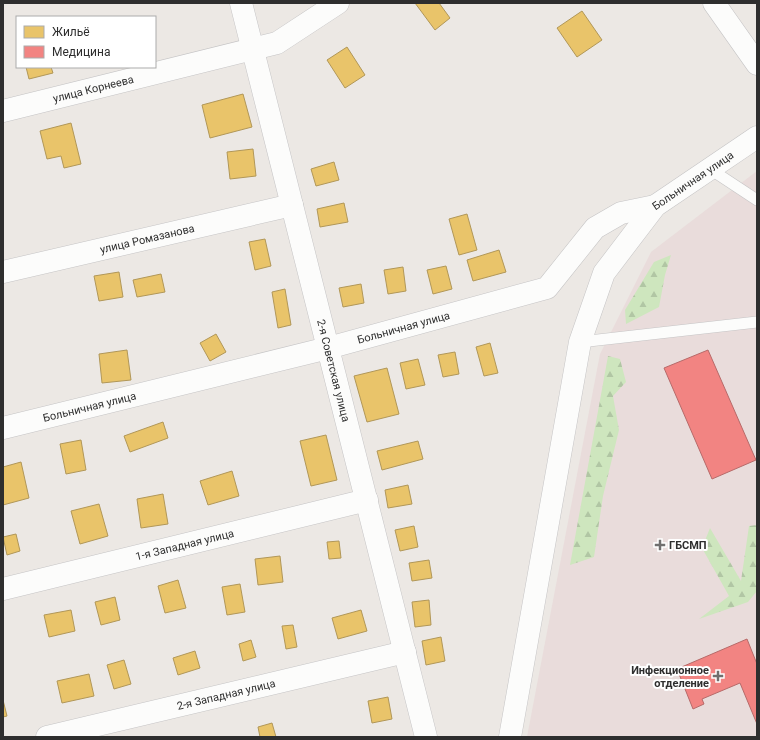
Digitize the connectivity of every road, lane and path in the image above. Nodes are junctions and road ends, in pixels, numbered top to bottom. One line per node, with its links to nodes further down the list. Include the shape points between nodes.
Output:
1 (241, 3): 4 (street, 2-я Советская улица)
2 (338, 3): 4 (street, улица Корнеева, via 277,43)
3 (714, 3): 5 (street)
4 (253, 50): 6 (street, улица Корнеева); 10 (street, 2-я Советская улица)
5 (757, 64)
6 (3, 111)
7 (757, 137): 8 (street, Больничная улица)
8 (710, 169): 9 (lane); 11 (street, Больничная улица)
9 (757, 200)
10 (292, 205): 12 (street, улица Ромазанова); 15 (street, 2-я Советская улица)
11 (655, 206): 14 (street, via 604,273); 15 (street, Больничная улица, via 621,213 595,228 547,288)
12 (3, 272)
13 (757, 322): 14 (lane)
14 (580, 342): 22 (street)
15 (328, 348): 16 (street, Больничная улица); 17 (street, 2-я Советская улица)
16 (3, 428)
17 (367, 500): 18 (street, 1-я Западная улица); 19 (street, 2-я Советская улица)
18 (3, 589)
19 (405, 652): 20 (street, 2-я Западная улица); 21 (street, 2-я Советская улица)
20 (47, 737)
21 (426, 737)
22 (510, 737)

